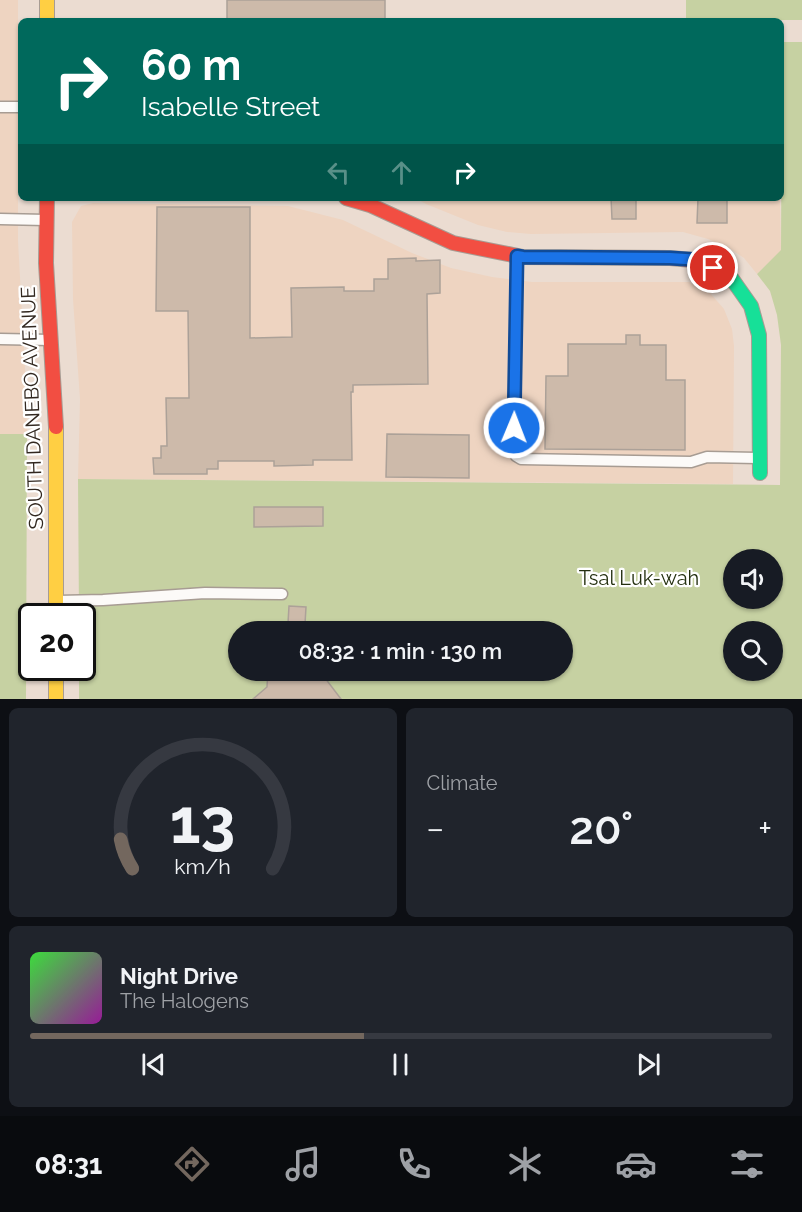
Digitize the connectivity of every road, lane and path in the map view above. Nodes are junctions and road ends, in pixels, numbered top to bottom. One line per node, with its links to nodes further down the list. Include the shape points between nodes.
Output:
1 (47, 0): 2 (street)
2 (47, 18)
3 (18, 107): 4 (lane)
4 (0, 108)
5 (47, 201): 8 (street, SOUTH DANEBO AVENUE)
6 (356, 201): 9 (street, via 453,243)
7 (0, 219): 8 (lane)
8 (46, 220): 11 (street, SOUTH DANEBO AVENUE)
9 (517, 256): 12 (street, via 701,260 732,279 751,306 759,335); 12 (lane, via 516,456 692,462 707,457)
10 (0, 339): 11 (lane)
11 (51, 340): 15 (street, SOUTH DANEBO AVENUE, via 56,411)
12 (760, 458): 13 (street)
13 (760, 473)
14 (282, 594): 15 (lane, via 205,593)
15 (56, 602)
16 (56, 681): 17 (street)
17 (56, 699)

